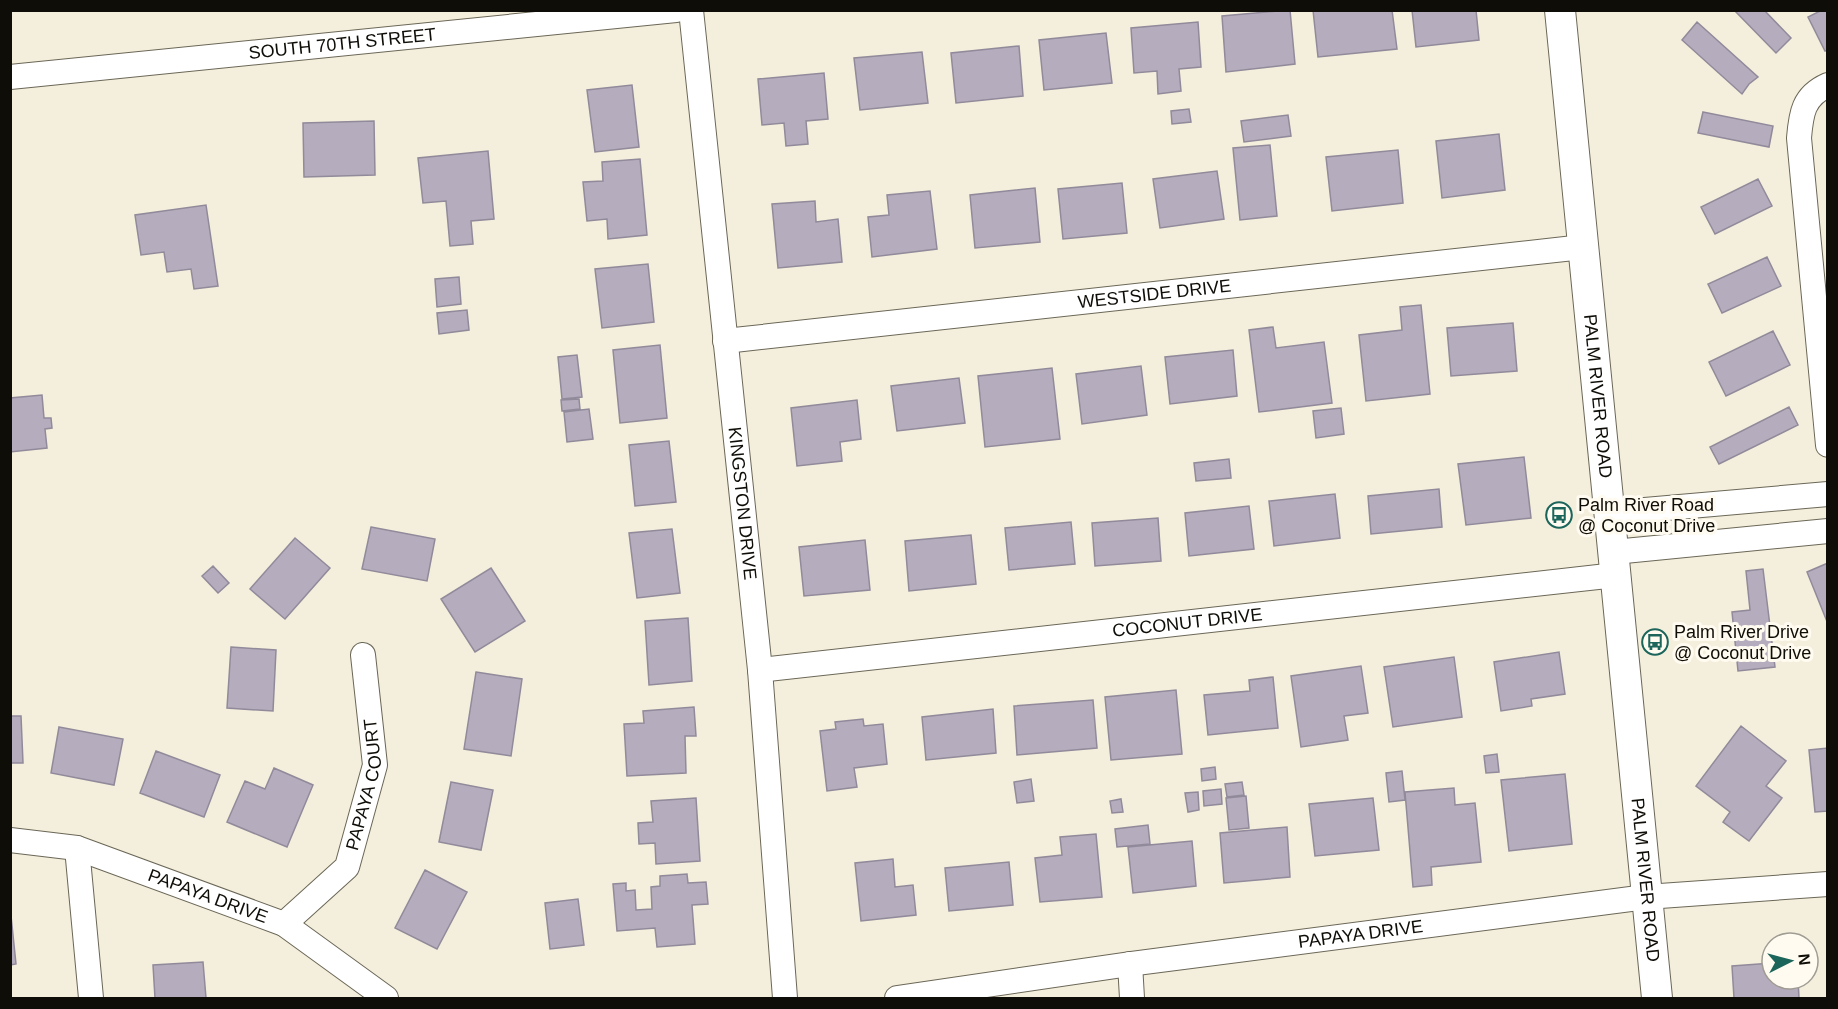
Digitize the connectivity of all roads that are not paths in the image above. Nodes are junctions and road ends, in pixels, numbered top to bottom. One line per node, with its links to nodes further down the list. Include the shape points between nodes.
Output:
1 (676, 10): 4 (street, SOUTH 70TH STREET)
2 (691, 10): 7 (street, KINGSTON DRIVE)
3 (1560, 10): 6 (street, PALM RIVER ROAD)
4 (10, 77)
5 (1827, 85): 8 (street, via 1808,98 1799,138)
6 (1584, 247): 7 (street, WESTSIDE DRIVE); 10 (street, PALM RIVER ROAD)
7 (725, 341): 14 (street, KINGSTON DRIVE)
8 (1827, 445)
9 (1827, 494): 10 (street)
10 (1610, 513): 12 (street, PALM RIVER ROAD)
11 (1827, 531): 12 (street, COCONUT DRIVE)
12 (1615, 563): 14 (street, COCONUT DRIVE); 18 (street, PALM RIVER ROAD)
13 (363, 655): 19 (street, PAPAYA COURT, via 375,765 346,867)
14 (760, 670): 23 (street, KINGSTON DRIVE)
15 (10, 840): 16 (street, PAPAYA DRIVE)
16 (77, 848): 19 (street, PAPAYA DRIVE); 21 (street)
17 (1827, 884): 18 (street, PAPAYA DRIVE)
18 (1646, 897): 20 (street, PAPAYA DRIVE); 26 (street, PALM RIVER ROAD)
19 (284, 924): 22 (street, PAPAYA DRIVE)
20 (1130, 964): 24 (street, PAPAYA DRIVE); 25 (street)
21 (91, 999)
22 (386, 999)
23 (785, 999)
24 (897, 999)
25 (1132, 999)
26 (1657, 999)

